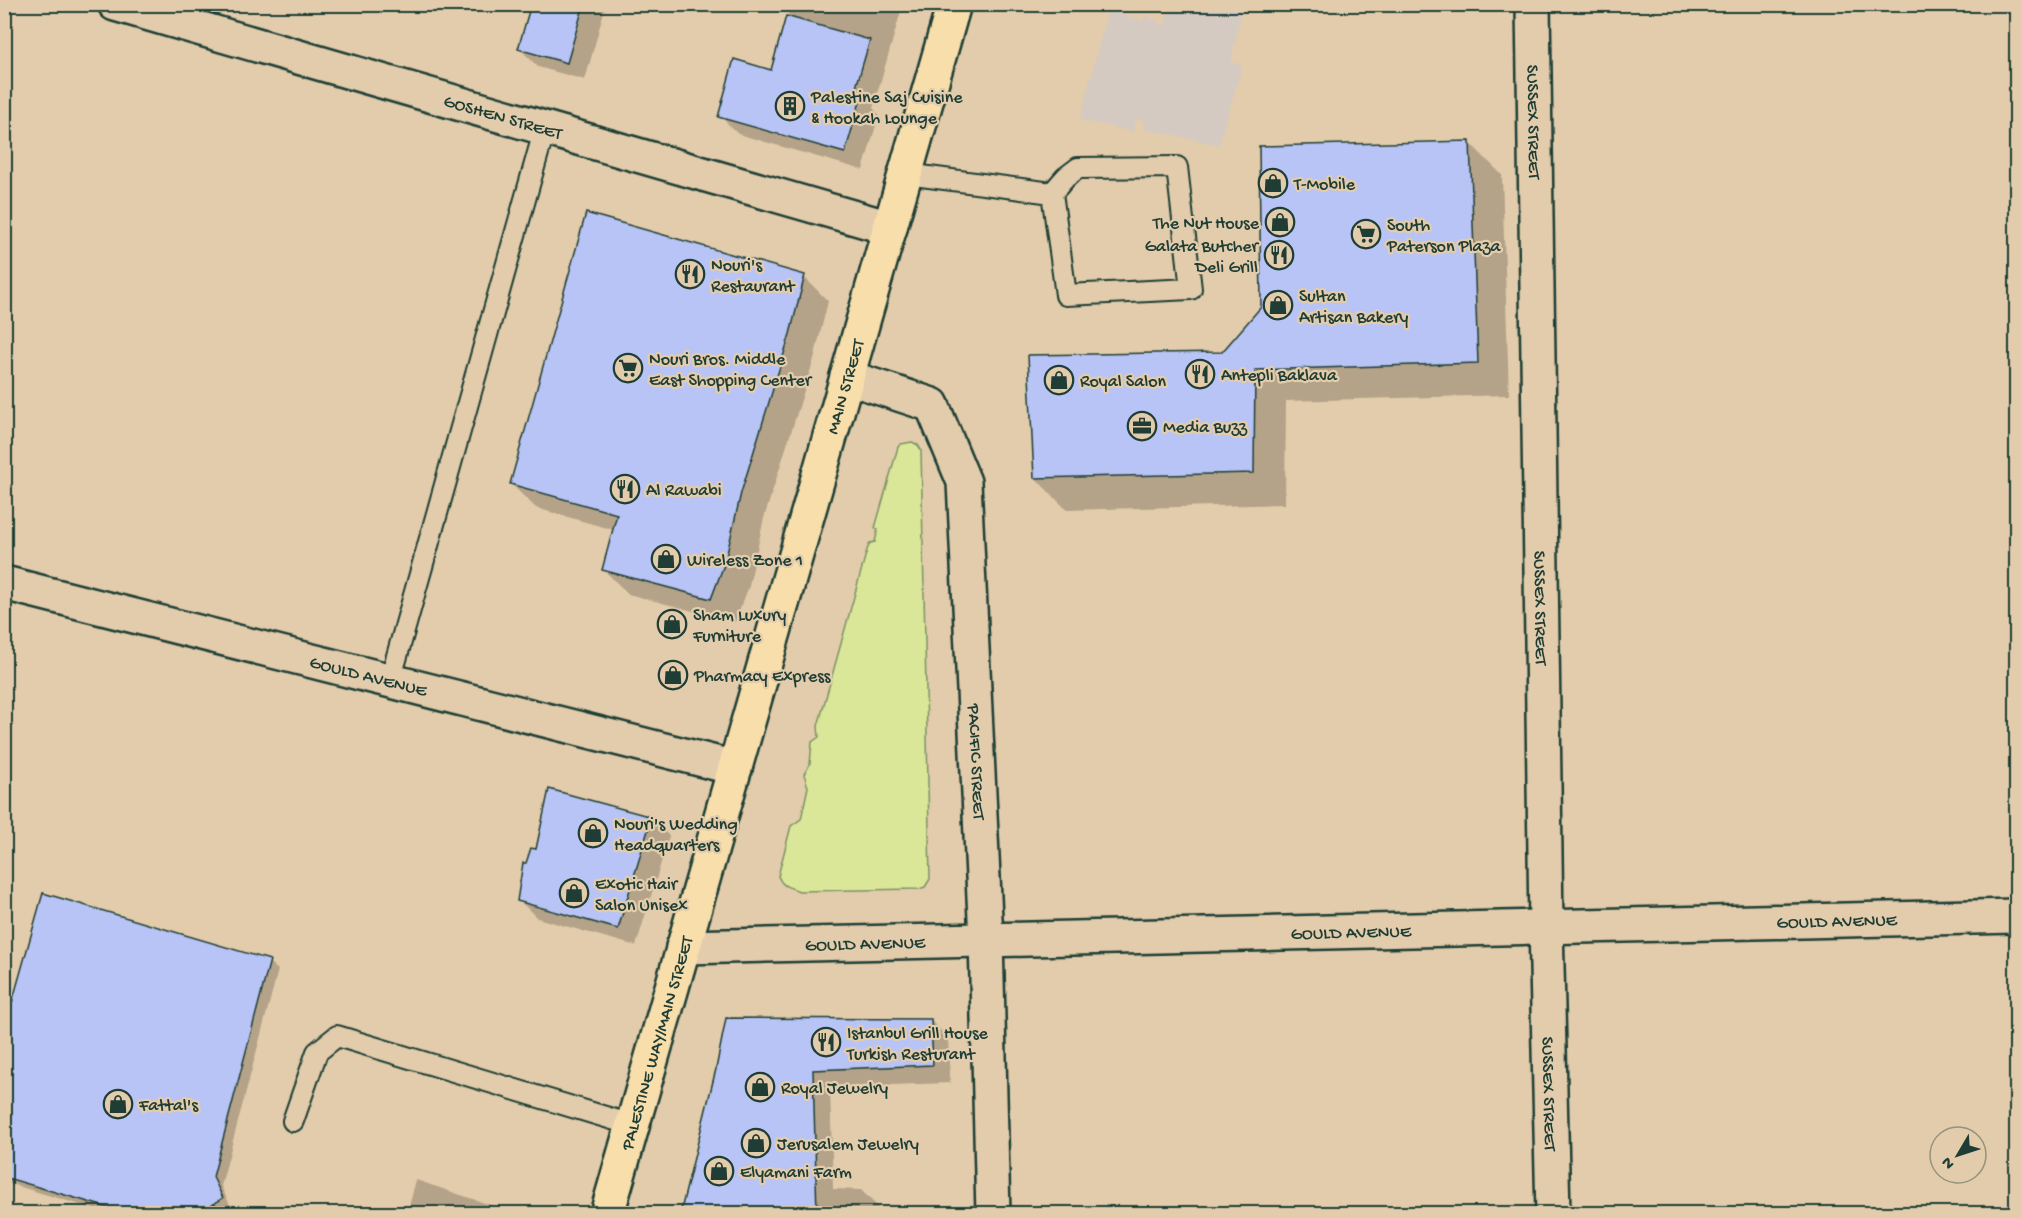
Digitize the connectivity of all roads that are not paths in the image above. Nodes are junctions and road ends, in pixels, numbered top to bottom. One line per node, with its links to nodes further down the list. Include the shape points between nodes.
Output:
1 (115, 4): 4 (street, GOSHEN STREET)
2 (954, 4): 5 (main road, MAIN STREET)
3 (1533, 4): 13 (street, SUSSEX STREET)
4 (545, 128): 7 (street, GOSHEN STREET); 10 (lane)
5 (906, 174): 6 (lane); 7 (main road, MAIN STREET)
6 (1052, 193): 6 (lane, via 1066,295 1191,289 1177,167 1078,168)
7 (890, 228): 8 (main road, MAIN STREET)
8 (847, 377): 11 (main road, MAIN STREET); 14 (street, PACIFIC STREET, via 932,405 964,482)
9 (4, 583): 10 (street, GOULD AVENUE)
10 (390, 681): 11 (street, GOULD AVENUE)
11 (735, 768): 15 (main road, PALESTINE WAY/MAIN STREET)
12 (2016, 916): 13 (street, GOULD AVENUE)
13 (1546, 926): 14 (street, GOULD AVENUE); 20 (street, SUSSEX STREET)
14 (986, 939): 15 (street, GOULD AVENUE); 19 (street, PACIFIC STREET)
15 (683, 947): 17 (main road, PALESTINE WAY/MAIN STREET)
16 (293, 1121): 17 (lane, via 317,1052 337,1036)
17 (632, 1125): 18 (main road, PALESTINE WAY/MAIN STREET)
18 (607, 1214)
19 (993, 1214)
20 (1553, 1214)

